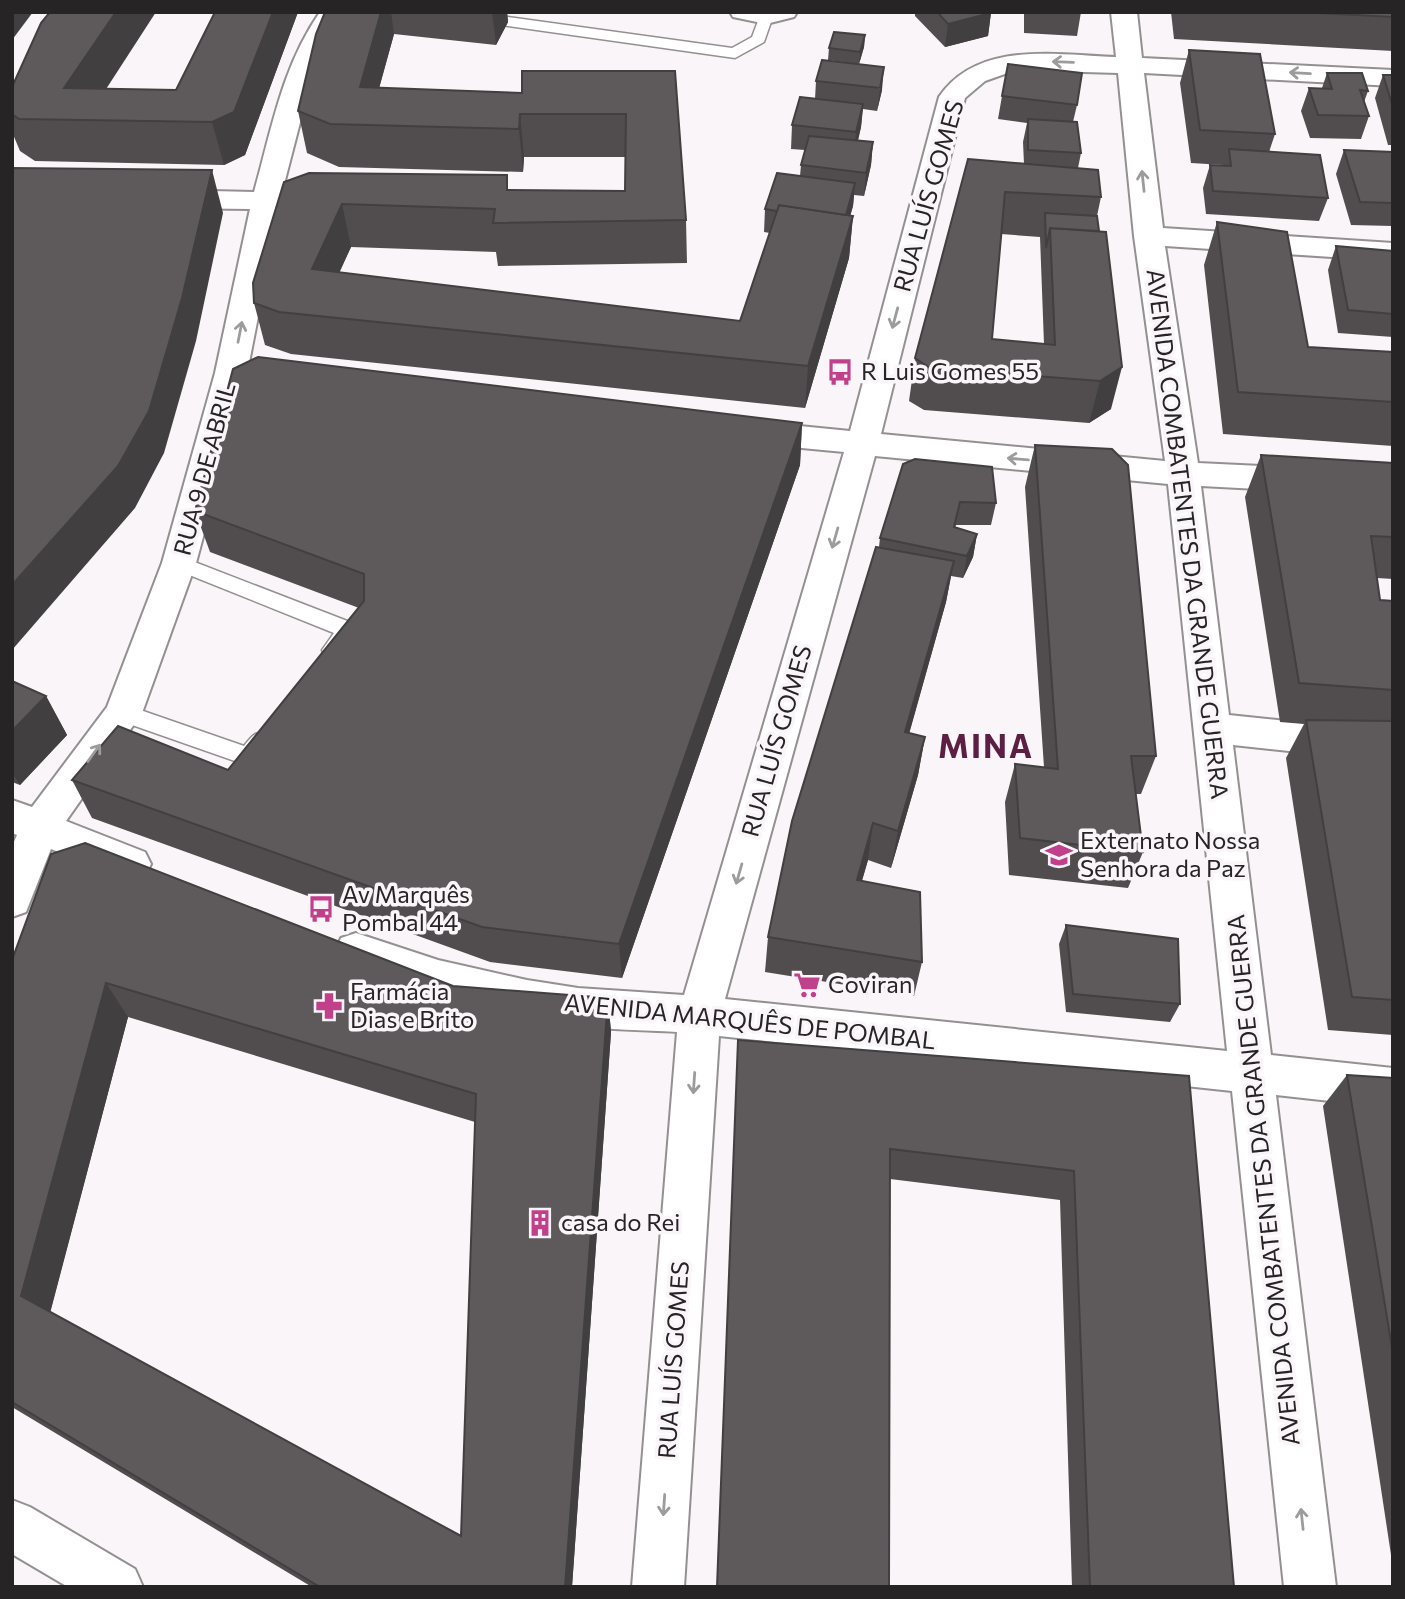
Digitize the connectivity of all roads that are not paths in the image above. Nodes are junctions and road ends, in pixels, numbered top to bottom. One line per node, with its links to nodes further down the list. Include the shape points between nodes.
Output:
1 (333, 12): 8 (street, RUA 9 DE ABRIL, via 313,41 298,80)
2 (439, 12): 4 (lane, via 735,54 759,39)
3 (1124, 12): 5 (street, AVENIDA COMBATENTES DA GRANDE GUERRA)
4 (764, 13)
5 (1131, 65): 6 (street, RUA LUÍS GOMES, one-way to 5); 10 (street, AVENIDA COMBATENTES DA GRANDE GUERRA, one-way to 5); 13 (street, RUA LUÍS GOMES, one-way to 13, via 1013,62 976,75 952,97)
6 (1393, 78)
7 (146, 198): 8 (street)
8 (266, 201): 9 (street); 16 (street, RUA 9 DE ABRIL, one-way to 8, via 245,375)
9 (321, 201)
10 (1149, 236): 11 (street); 14 (street, AVENIDA COMBATENTES DA GRANDE GUERRA)
11 (1393, 252)
12 (725, 429): 13 (street)
13 (862, 445): 14 (street, one-way to 13); 26 (street, RUA LUÍS GOMES, one-way to 26)
14 (1183, 474): 15 (street); 20 (street, AVENIDA COMBATENTES DA GRANDE GUERRA)
15 (1393, 484)
16 (179, 562): 17 (lane, via 348,630); 18 (street, RUA 9 DE ABRIL)
17 (324, 662)
18 (123, 713): 19 (lane, via 249,757); 22 (street, RUA 9 DE ABRIL, one-way to 18)
19 (274, 725)
20 (1213, 728): 21 (street); 27 (street, AVENIDA COMBATENTES DA GRANDE GUERRA)
21 (1393, 747)
22 (26, 822): 23 (street); 24 (street, RUA 9 DE ABRIL)
23 (166, 878)
24 (12, 900)
25 (319, 938): 26 (street, AVENIDA MARQUÊS DE POMBAL, via 438,978 527,999)
26 (699, 1015): 27 (street, AVENIDA MARQUÊS DE POMBAL); 31 (street, RUA LUÍS GOMES, one-way to 31)
27 (1253, 1075): 28 (street, AVENIDA MARQUÊS DE POMBAL); 32 (street, AVENIDA COMBATENTES DA GRANDE GUERRA, one-way to 27)
28 (1393, 1088)
29 (12, 1525): 30 (street)
30 (117, 1587)
31 (658, 1587)
32 (1310, 1587)

